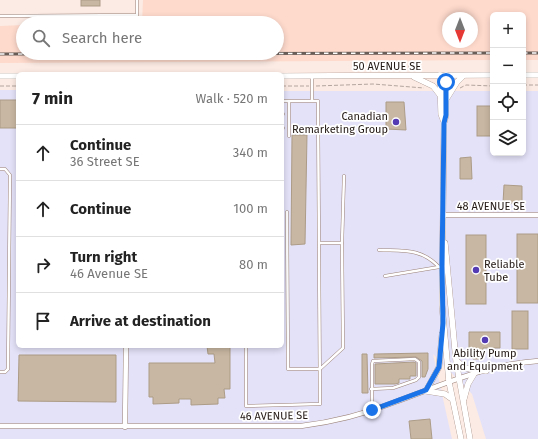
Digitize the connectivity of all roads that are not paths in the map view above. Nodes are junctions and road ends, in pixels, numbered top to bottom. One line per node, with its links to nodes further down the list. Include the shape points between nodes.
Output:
1 (137, 0): 2 (lane, via 137,15)
2 (0, 16)
3 (490, 75): 12 (street, 50 AVENUE SE)
4 (526, 75): 5 (street)
5 (538, 75)
6 (0, 76): 7 (street)
7 (16, 76)
8 (284, 76): 9 (street, 50 AVENUE SE)
9 (312, 76): 10 (street, 50 AVENUE SE); 17 (lane)
10 (412, 76): 11 (street, 50 AVENUE SE); 13 (street, via 433,86)
11 (443, 76): 12 (street, 50 AVENUE SE); 13 (street); 14 (street)
12 (463, 76): 14 (street)
13 (440, 95): 18 (street)
14 (446, 99): 18 (street)
15 (284, 100): 16 (lane)
16 (289, 100): 17 (lane); 19 (lane)
17 (312, 101): 25 (lane, via 318,101)
18 (444, 123): 23 (street)
19 (289, 136)
20 (0, 169): 37 (lane, via 5,169 10,175 8,369)
21 (344, 176): 26 (lane)
22 (287, 212): 35 (lane, via 288,369)
23 (443, 215): 24 (street, 48 AVENUE SE); 28 (street); 33 (street)
24 (538, 215)
25 (319, 243): 26 (lane); 35 (lane)
26 (342, 243): 35 (lane, via 343,348)
27 (379, 250): 28 (lane, via 418,252)
28 (440, 267): 29 (lane); 30 (street)
29 (386, 276)
30 (443, 323): 40 (street); 42 (street, via 439,367)
31 (126, 348): 47 (street)
32 (246, 348): 35 (lane, via 246,406 320,404)
33 (456, 361): 36 (street, via 465,368); 39 (street)
34 (538, 361): 36 (street, 46 AVENUE SE, via 519,362)
35 (320, 369)
36 (486, 371): 38 (street, 46 AVENUE SE)
37 (0, 372)
38 (474, 374): 39 (street, 46 AVENUE SE); 44 (street, via 468,384)
39 (460, 379): 40 (street, 46 AVENUE SE); 44 (street)
40 (449, 382): 42 (street, 46 AVENUE SE); 43 (street)
41 (371, 389): 41 (lane, via 373,361 415,359 419,362 419,377 416,380 393,388); 45 (lane)
42 (426, 390): 43 (street, via 445,394); 45 (street, 46 AVENUE SE)
43 (452, 399): 48 (street)
44 (463, 403): 49 (street)
45 (372, 410): 47 (street, 46 AVENUE SE, via 347,418 301,426)
46 (0, 426): 47 (street, 46 AVENUE SE)
47 (125, 427)
48 (461, 439)
49 (470, 439)

